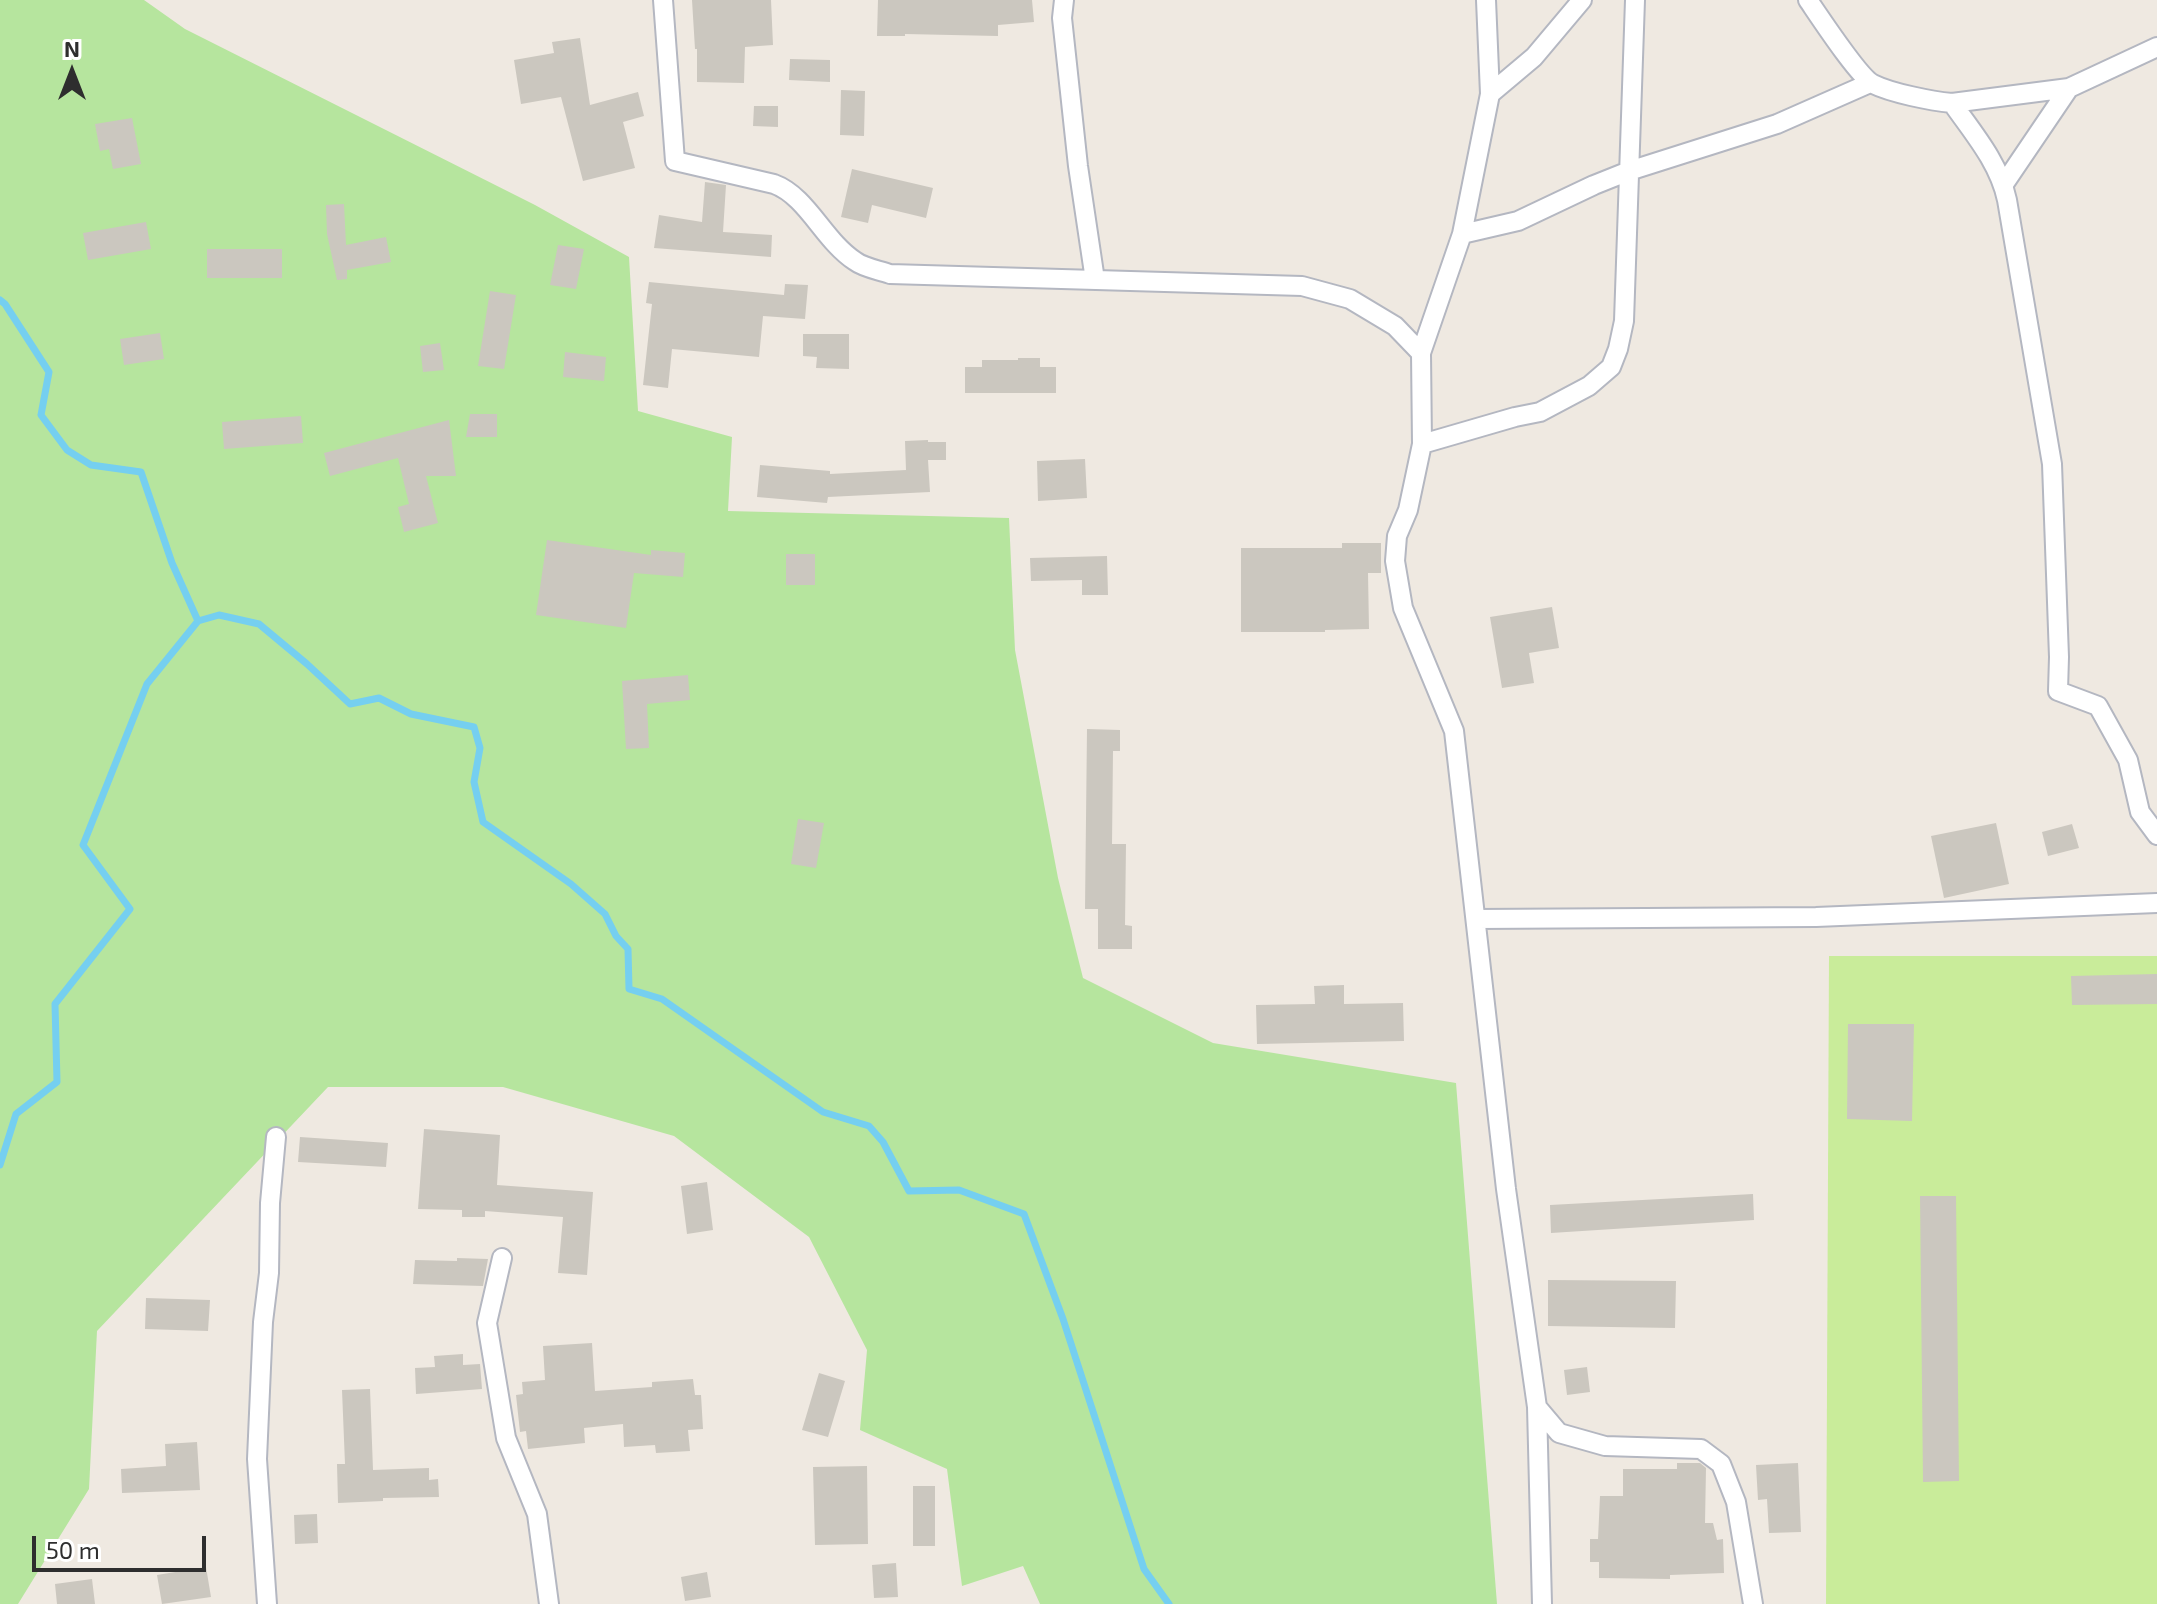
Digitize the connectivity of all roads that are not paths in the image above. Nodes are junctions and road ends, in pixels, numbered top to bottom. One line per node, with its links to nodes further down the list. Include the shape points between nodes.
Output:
1 (663, 0): 15 (street, via 675,161 788,189 857,263 890,274)
2 (1064, 0): 15 (street, via 1070,92)
3 (1486, 0): 10 (street)
4 (1582, 0): 10 (street, via 1534,57)
5 (1635, 0): 12 (street)
6 (1808, 0): 8 (street)
7 (2157, 47): 9 (street)
8 (1870, 83): 11 (street); 12 (street, via 1777,124)
9 (2069, 88): 11 (street); 13 (street)
10 (1490, 94): 14 (street)
11 (1952, 103): 13 (street)
12 (1629, 171): 14 (street, via 1518,221); 17 (street, via 1624,321 1611,367 1589,386 1540,412)
13 (2004, 184): 18 (street, via 2052,464 2058,691 2098,706 2128,760 2140,812)
14 (1462, 234): 16 (street)
15 (1095, 280): 16 (street, via 1302,286 1350,299 1395,326)
16 (1421, 353): 17 (street)
17 (1422, 444): 20 (street, via 1395,561 1403,608 1454,731)
18 (2157, 835)
19 (2157, 903): 20 (street, via 1816,917)
20 (1476, 919): 23 (street)
21 (276, 1137): 24 (street, via 257,1459)
22 (502, 1258): 25 (street, via 487,1323 506,1438 537,1514)
23 (1537, 1407): 26 (street); 27 (street, via 1559,1433 1605,1446 1701,1449 1721,1464 1736,1502)
24 (267, 1604)
25 (549, 1604)
26 (1542, 1604)
27 (1753, 1604)

